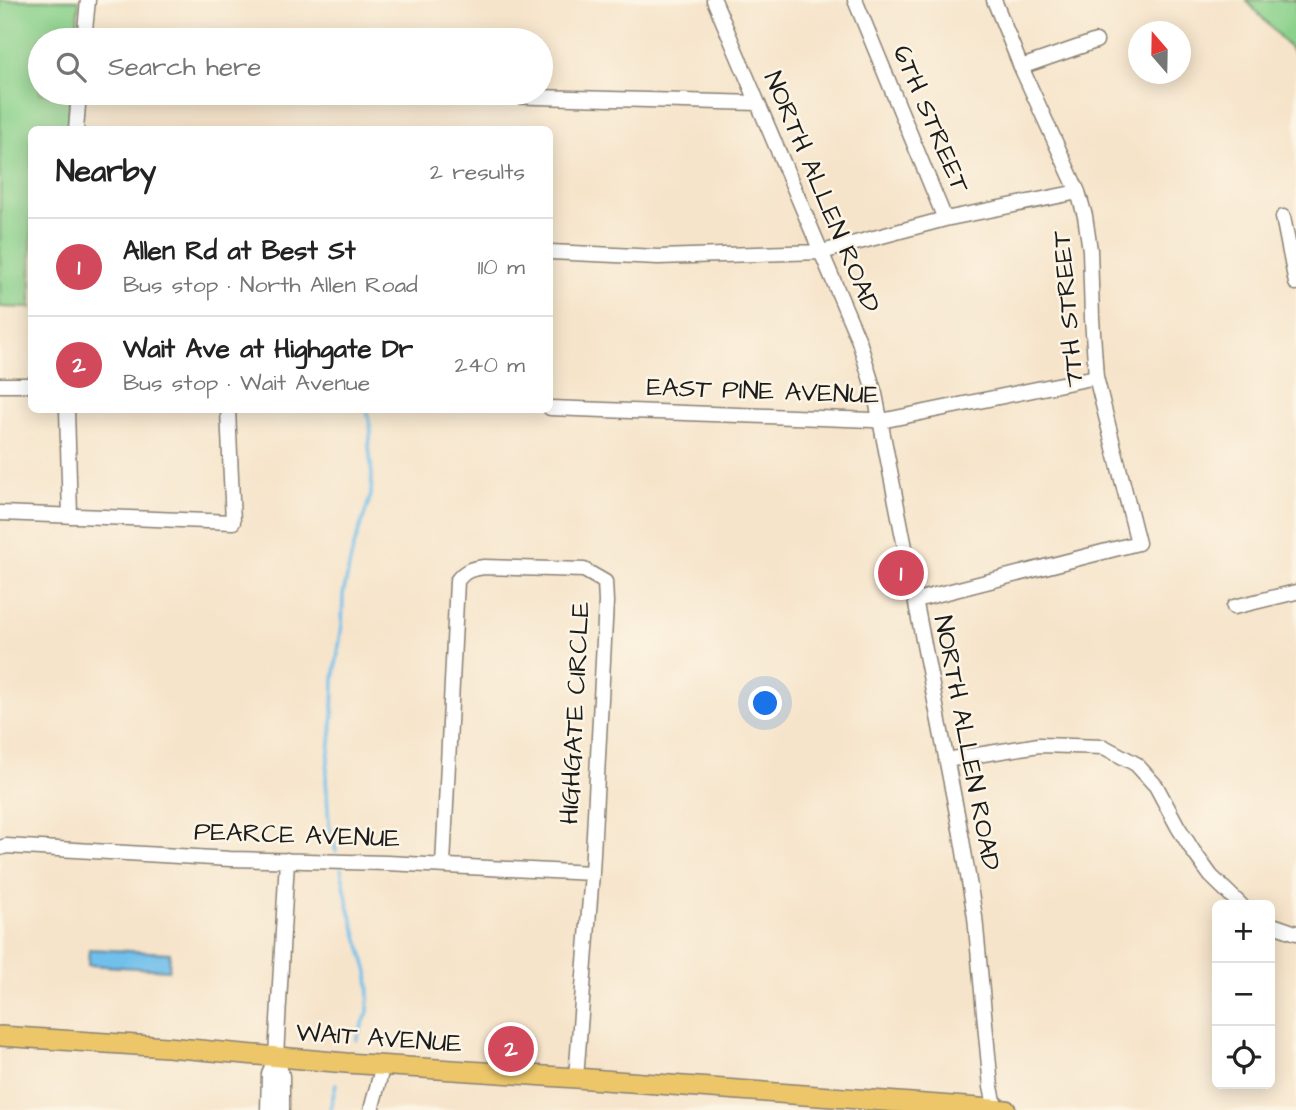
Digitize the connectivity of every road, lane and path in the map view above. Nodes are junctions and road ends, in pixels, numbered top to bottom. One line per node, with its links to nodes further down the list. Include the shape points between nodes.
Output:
1 (88, 0): 5 (street)
2 (714, 0): 9 (street, NORTH ALLEN ROAD)
3 (855, 0): 14 (street, 6TH STREET)
4 (994, 0): 7 (street, 7TH STREET)
5 (85, 28)
6 (1096, 41): 7 (street)
7 (1021, 67): 12 (street, 7TH STREET)
8 (553, 97): 9 (street)
9 (758, 103): 16 (street, NORTH ALLEN ROAD)
10 (78, 105): 11 (street)
11 (76, 126)
12 (1078, 191): 14 (street); 18 (street, 7TH STREET, via 1090,250)
13 (1283, 217): 17 (street)
14 (946, 219): 16 (street)
15 (553, 251): 16 (street, via 658,257)
16 (821, 252): 24 (street, NORTH ALLEN ROAD, via 859,341)
17 (1296, 283)
18 (1096, 377): 24 (street, EAST PINE AVENUE); 28 (street, 7TH STREET, via 1138,543)
19 (0, 385): 20 (street)
20 (28, 385)
21 (553, 408): 24 (street, EAST PINE AVENUE)
22 (66, 413): 26 (street)
23 (228, 413): 26 (street, via 233,522)
24 (881, 421): 28 (street, NORTH ALLEN ROAD)
25 (0, 513): 26 (street)
26 (70, 516)
27 (1296, 592): 29 (street)
28 (916, 600): 30 (street, NORTH ALLEN ROAD)
29 (1234, 607)
30 (946, 760): 35 (street, via 1039,745 1104,747 1136,764 1156,786 1193,851); 45 (street, NORTH ALLEN ROAD, via 975,917 991,1087)
31 (0, 848): 32 (street, PEARCE AVENUE)
32 (287, 860): 33 (street, PEARCE AVENUE); 39 (street)
33 (443, 865): 34 (street, PEARCE AVENUE); 34 (street, HIGHGATE CIRCLE, via 457,581 468,569 484,567 584,570 605,582 606,602)
34 (592, 873): 41 (street, HIGHGATE CIRCLE)
35 (1236, 900)
36 (1275, 926): 37 (street)
37 (1296, 933)
38 (0, 1036): 39 (main road, WAIT AVENUE)
39 (276, 1056): 40 (main road, WAIT AVENUE); 42 (street, via 269,1074); 43 (street, via 282,1076)
40 (383, 1065): 41 (main road, WAIT AVENUE); 44 (street)
41 (576, 1078): 45 (main road, WAIT AVENUE)
42 (268, 1110)
43 (282, 1110)
44 (371, 1110)
45 (999, 1110)

